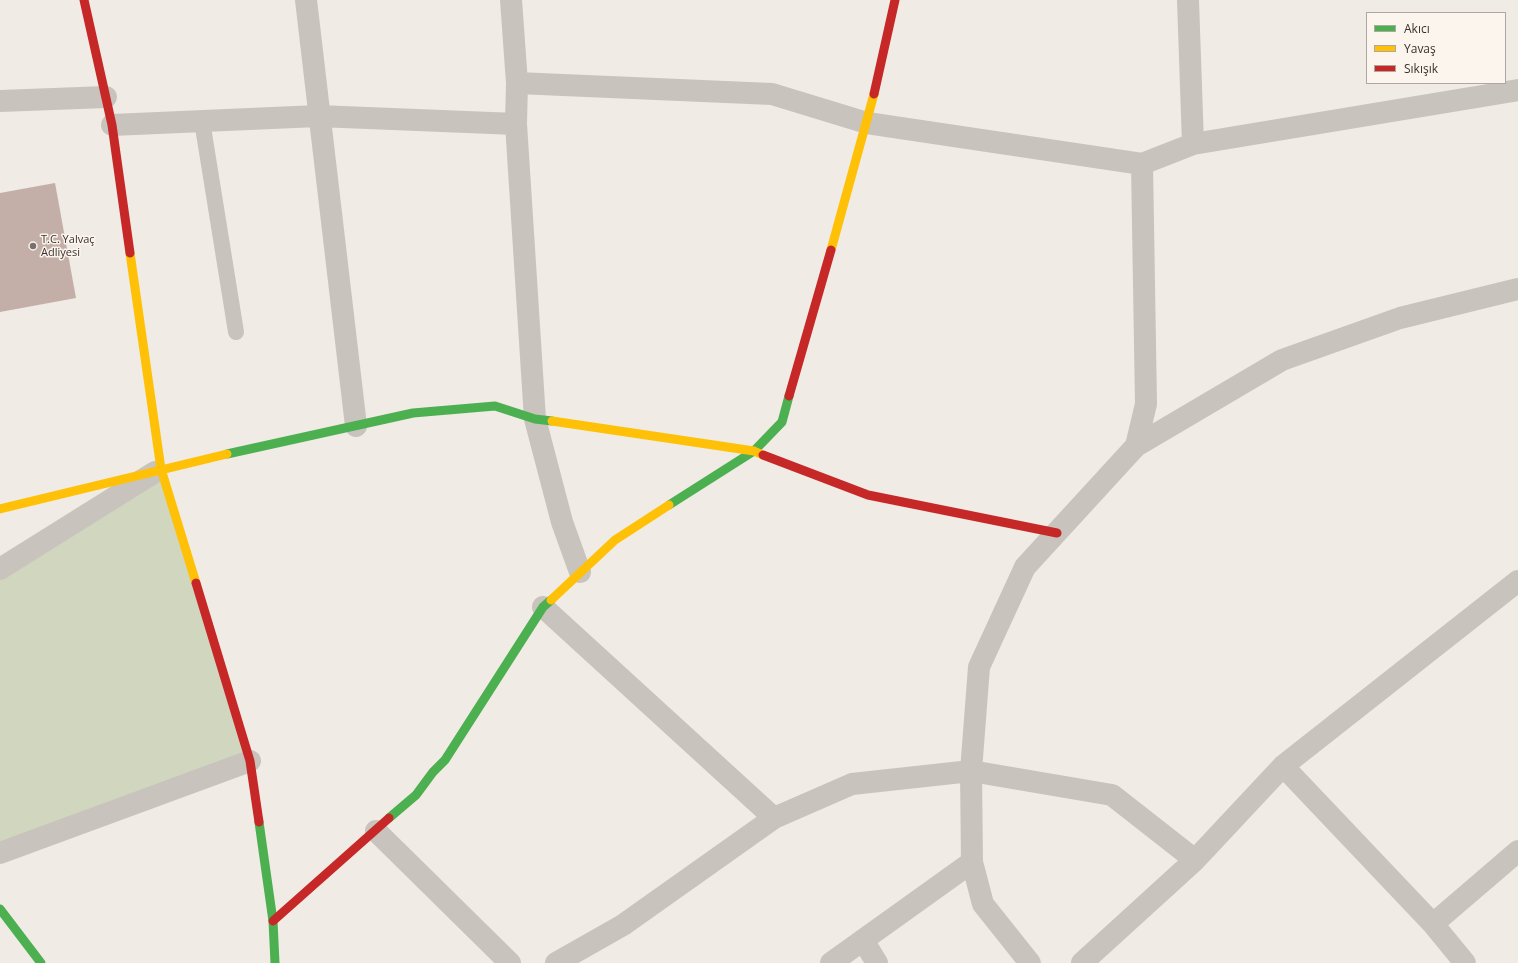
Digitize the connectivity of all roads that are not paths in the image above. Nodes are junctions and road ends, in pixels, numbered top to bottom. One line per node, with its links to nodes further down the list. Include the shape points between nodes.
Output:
1 (84, 0): 8 (street)
2 (306, 0): 10 (street)
3 (511, 0): 6 (street)
4 (895, 0): 12 (street)
5 (1188, 0): 15 (street)
6 (517, 83): 12 (street, via 772,94); 13 (street)
7 (1518, 90): 15 (street)
8 (106, 97): 9 (street); 14 (street)
9 (0, 101)
10 (318, 116): 11 (street); 13 (street); 20 (street)
11 (202, 121): 14 (street); 18 (lane)
12 (867, 123): 16 (street); 22 (street, via 782,422)
13 (516, 124): 19 (street)
14 (112, 125): 23 (street)
15 (1193, 144): 16 (street)
16 (1142, 164): 21 (street, via 1146,404)
17 (1518, 289): 21 (street, via 1400,318 1282,360)
18 (236, 332)
19 (535, 419): 20 (street, via 494,406 413,413); 22 (street); 27 (street, via 562,522)
20 (356, 426): 23 (street)
21 (1136, 446): 25 (street)
22 (754, 451): 25 (street, via 868,495); 27 (street, via 615,540)
23 (161, 468): 24 (street); 26 (street); 30 (street)
24 (0, 509)
25 (1057, 533): 32 (street, via 1025,567 979,667)
26 (0, 569)
27 (580, 572): 29 (street)
28 (1518, 580): 31 (street)
29 (543, 607): 33 (street); 34 (street, via 444,760 416,794)
30 (250, 761): 36 (street); 40 (street)
31 (1283, 766): 37 (street); 41 (street)
32 (971, 771): 33 (street, via 852,784); 37 (street, via 1112,794); 38 (street)
33 (774, 818): 46 (street, via 623,925)
34 (376, 831): 40 (street); 45 (street)
35 (1518, 851): 41 (street)
36 (0, 853)
37 (1195, 860): 50 (street)
38 (972, 862): 42 (street); 49 (street, via 983,904)
39 (0, 909): 43 (street)
40 (273, 921): 44 (street)
41 (1433, 924): 51 (street)
42 (863, 940): 47 (street); 48 (street)
43 (41, 963)
44 (275, 963)
45 (510, 963)
46 (556, 963)
47 (831, 963)
48 (877, 963)
49 (1030, 963)
50 (1082, 963)
51 (1465, 963)

